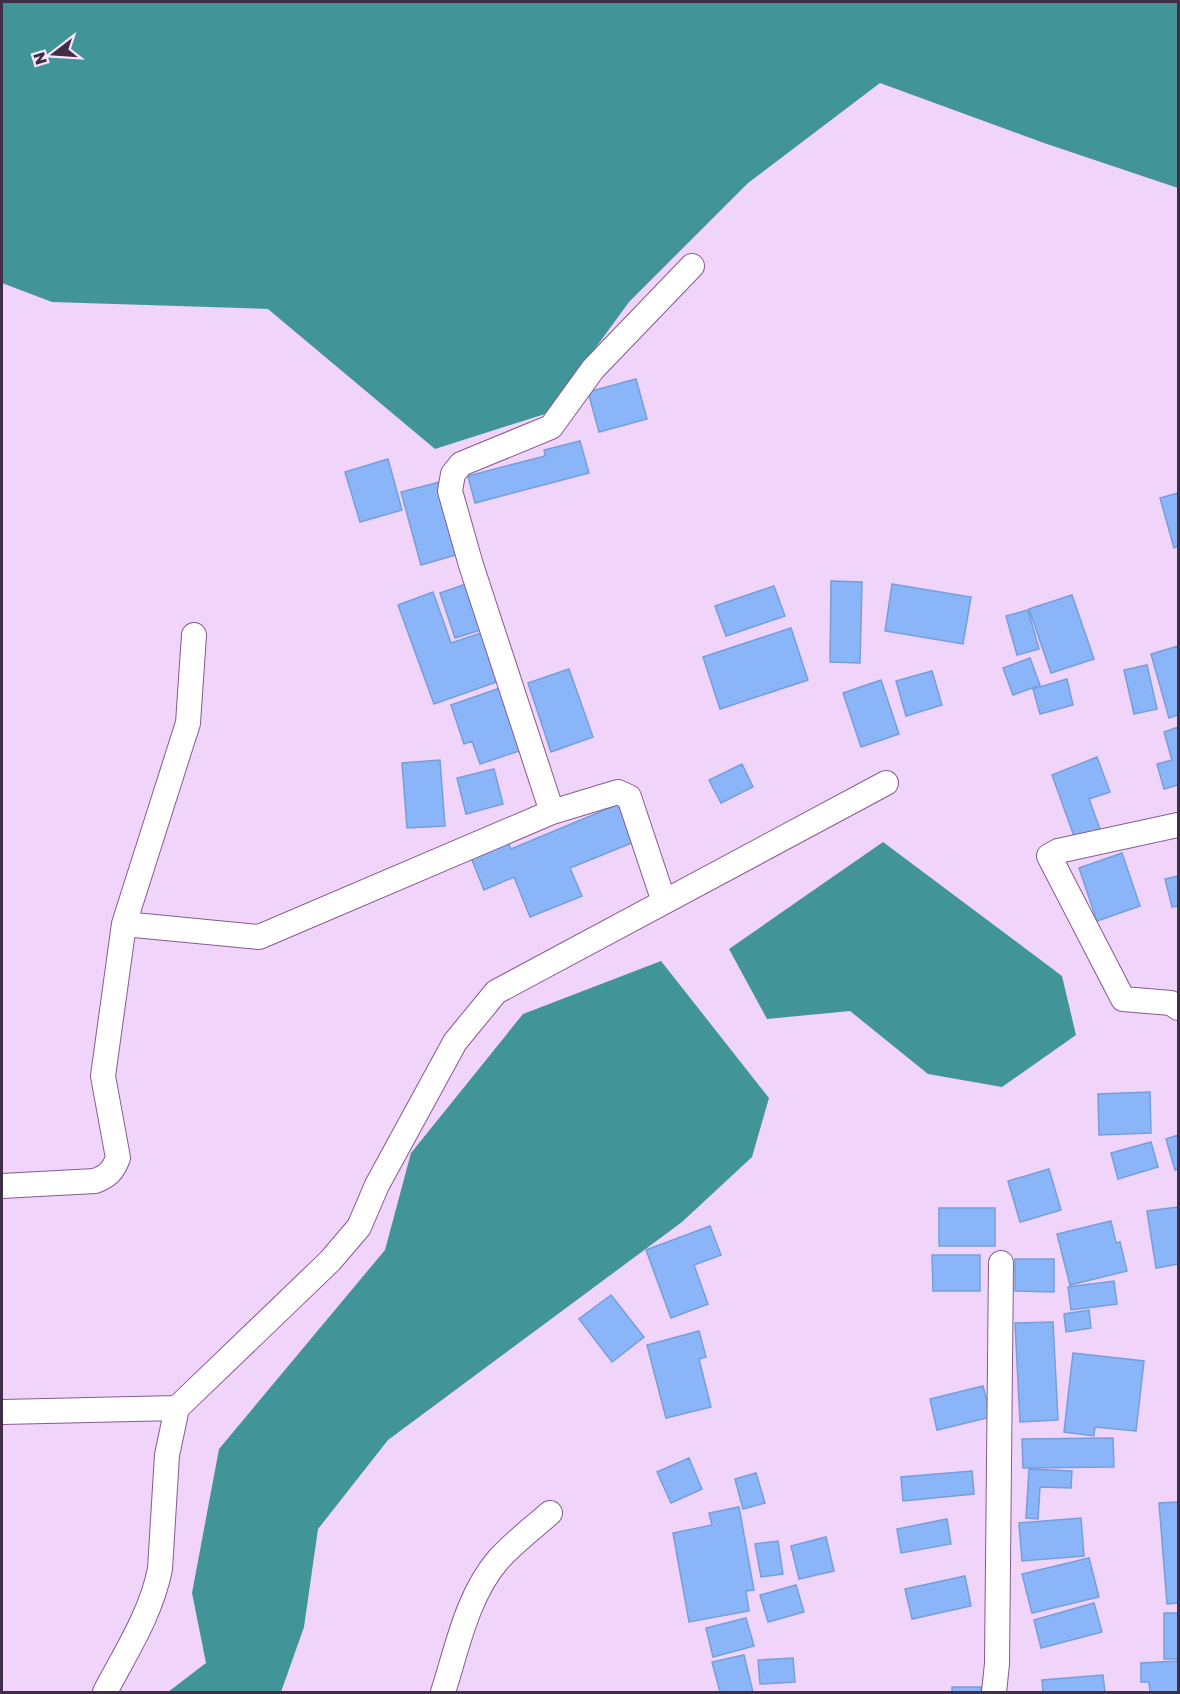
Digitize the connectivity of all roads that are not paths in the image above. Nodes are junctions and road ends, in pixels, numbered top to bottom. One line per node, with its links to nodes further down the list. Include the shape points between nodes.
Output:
1 (692, 266): 4 (street, via 593,369 551,426 461,464 453,474 450,491 471,566)
2 (195, 635): 7 (street, via 188,723)
3 (886, 783): 6 (street)
4 (552, 812): 6 (street, via 614,792 629,796); 7 (street, via 259,937)
5 (1179, 825): 8 (street, via 1058,850 1049,856 1123,999)
6 (664, 902): 11 (street, via 496,992 454,1042 377,1185 359,1227 330,1261)
7 (124, 924): 9 (street, via 103,1076 117,1158 114,1168 108,1176 95,1181)
8 (1179, 1008)
9 (2, 1186)
10 (1001, 1263): 16 (street)
11 (177, 1408): 12 (street); 14 (street, via 167,1455 157,1587)
12 (2, 1412)
13 (550, 1513): 15 (street, via 498,1560 481,1585)
14 (105, 1692)
15 (443, 1692)
16 (994, 1692)

